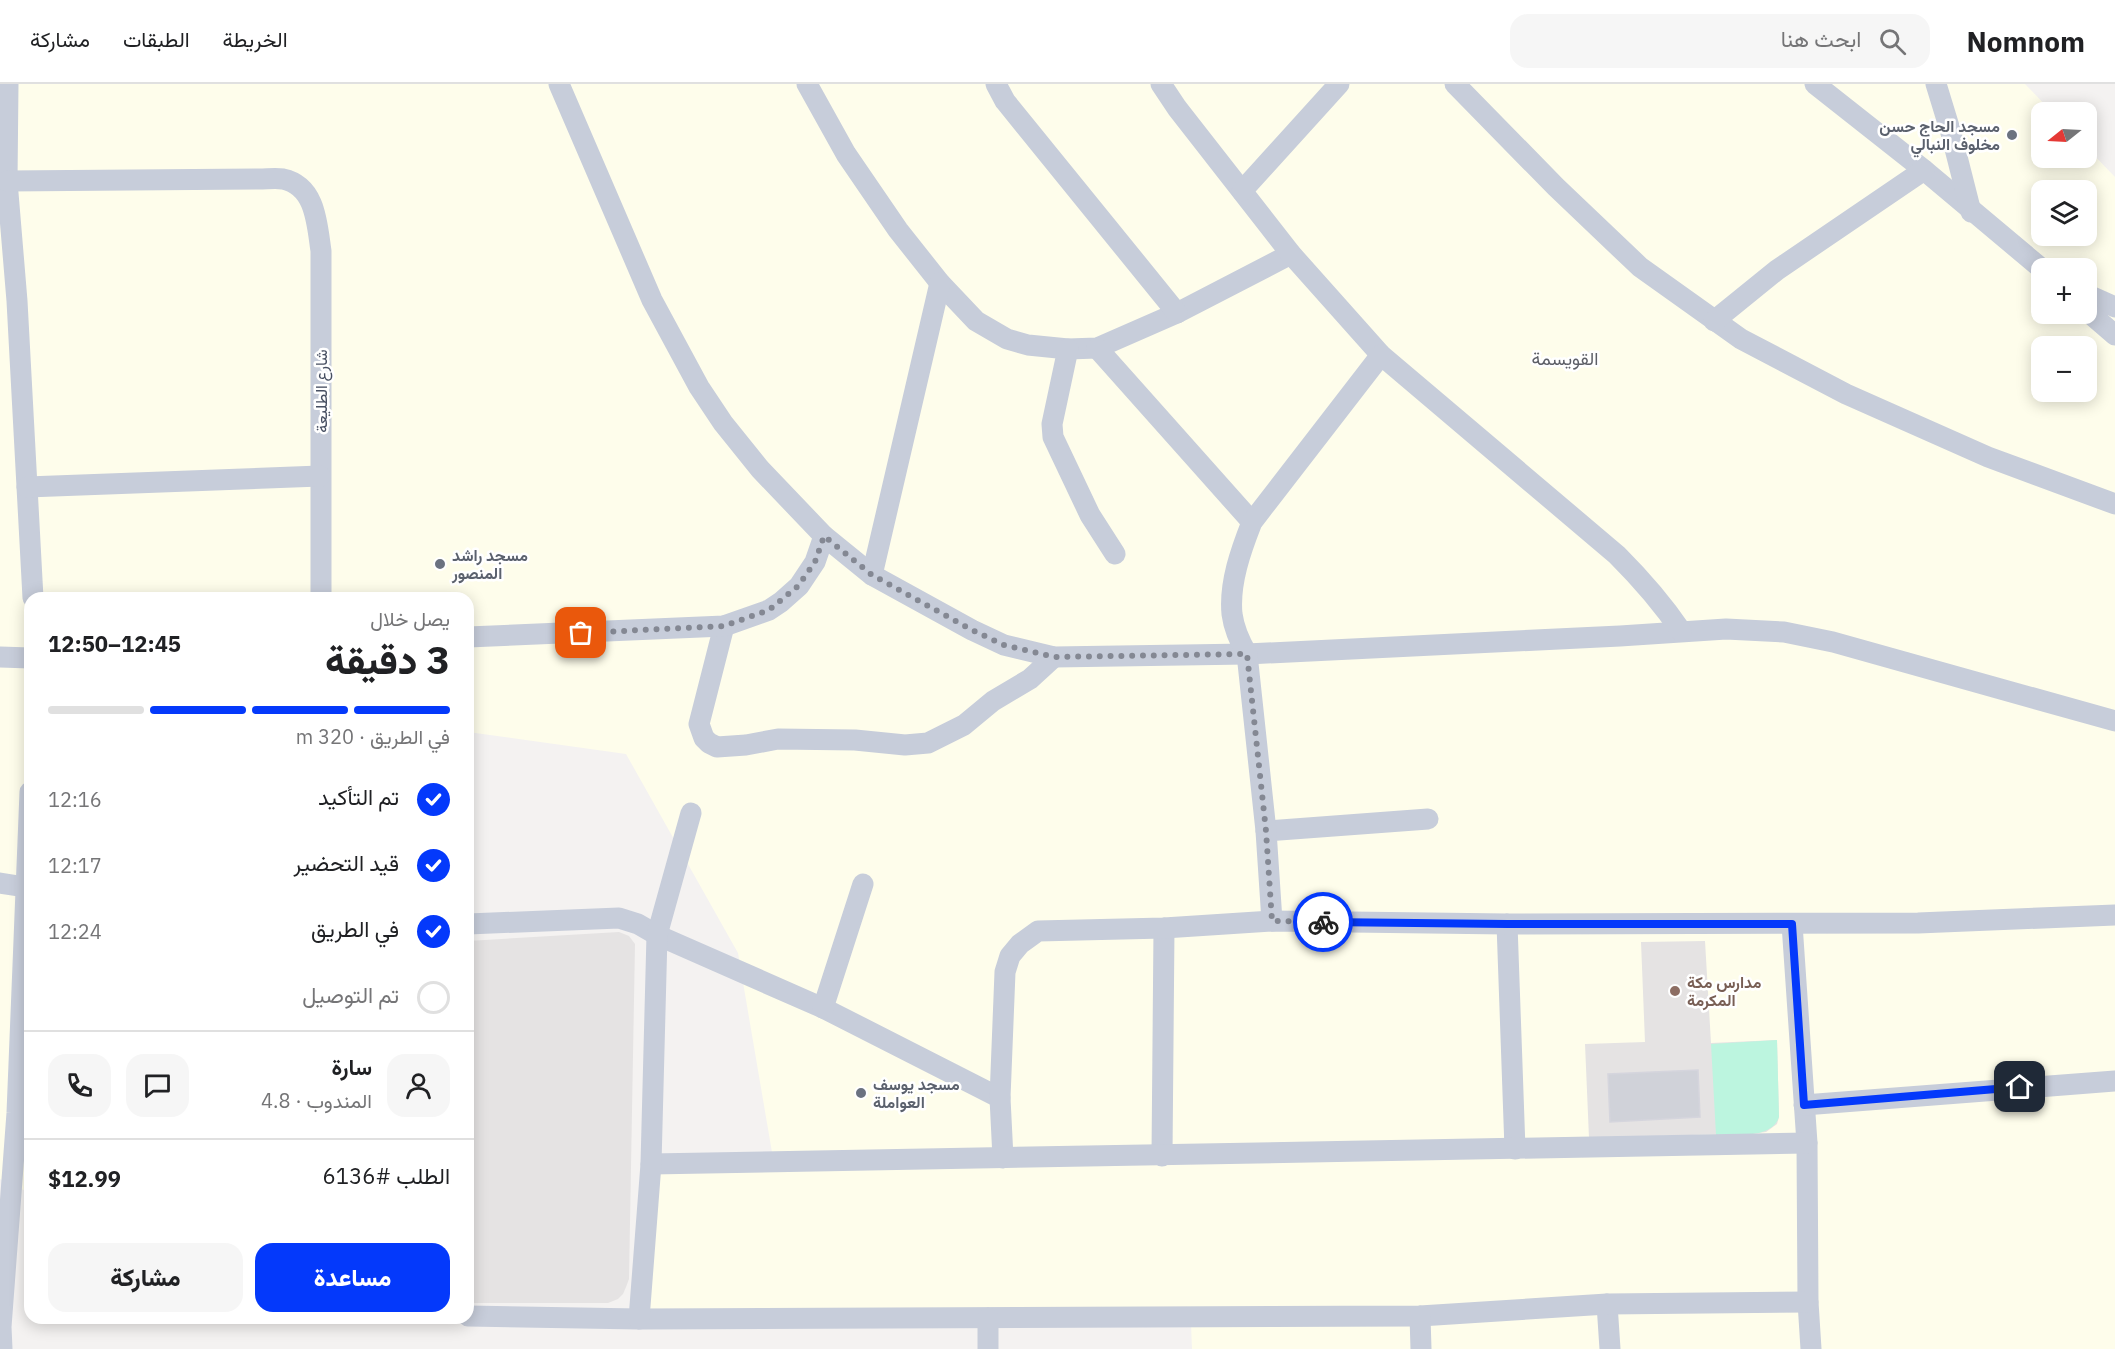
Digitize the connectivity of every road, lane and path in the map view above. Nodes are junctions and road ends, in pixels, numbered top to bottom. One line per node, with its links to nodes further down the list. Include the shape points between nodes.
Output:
1 (8, 84): 11 (street)
2 (559, 84): 31 (street, via 652,300 699,387 760,469)
3 (807, 84): 16 (street, via 846,154)
4 (996, 84): 20 (street, via 1005,101)
5 (1161, 84): 12 (street)
6 (1339, 84): 12 (street)
7 (1455, 84): 22 (street, via 1640,267)
8 (1815, 84): 10 (street)
9 (1936, 84): 13 (street)
10 (1924, 170): 13 (street); 22 (street, via 1777,270)
11 (7, 181): 18 (street); 27 (street, شارع الطليعة, via 284,179 303,188 312,204 321,251)
12 (1242, 191): 14 (street)
13 (1971, 212): 15 (street)
14 (1291, 254): 20 (street); 26 (street)
15 (2031, 260)
16 (939, 283): 25 (street, via 976,321 1007,339); 33 (street)
17 (2097, 299): 19 (street)
18 (8, 301): 28 (street)
19 (2115, 307)
20 (1177, 313): 24 (street)
21 (2097, 319): 23 (street)
22 (1713, 321): 29 (street, via 1846,394 1988,457)
23 (2115, 335)
24 (1097, 348): 25 (street); 30 (street)
25 (1068, 350): 32 (street, via 1052,424 1053,437 1090,515)
26 (1381, 355): 30 (street); 37 (street, via 1617,555 1642,579)
27 (320, 476): 28 (street); 35 (street, شارع الطليعة)
28 (27, 487): 34 (street)
29 (2115, 504)
30 (1252, 522): 39 (street, via 1233,588 1232,614 1237,636)
31 (824, 536): 33 (street); 36 (street, via 815,562 781,602)
32 (1115, 554)
33 (872, 575): 42 (street, via 1004,645)
34 (33, 592)
35 (321, 592)
36 (724, 626): 38 (street); 42 (street, via 699,724 704,738 717,747 778,739 855,740 905,746 928,743 964,725 993,701 1030,679)
37 (1681, 631): 39 (street); 43 (street, via 1784,632 1833,642)
38 (474, 638)
39 (1247, 654): 42 (street); 46 (street)
40 (0, 657): 41 (street)
41 (24, 657)
42 (1054, 657)
43 (2115, 721)
44 (691, 813): 57 (street)
45 (1428, 819): 46 (street)
46 (1266, 831): 52 (street)
47 (0, 883): 49 (street)
48 (863, 884): 58 (street)
49 (24, 887)
50 (24, 902): 65 (street)
51 (2115, 915): 55 (street)
52 (1272, 921): 54 (street); 56 (street)
53 (474, 924): 57 (street, via 619,918)
54 (1507, 924): 55 (street); 63 (street)
55 (1792, 924): 61 (street)
56 (1164, 928): 60 (street, via 1038,932 1020,944 1010,956 1005,972); 64 (street)
57 (657, 935): 58 (street); 67 (street)
58 (823, 1008): 60 (street)
59 (2115, 1081): 61 (street)
60 (1000, 1098): 66 (street)
61 (1804, 1105): 62 (street)
62 (1807, 1143): 63 (street); 68 (street)
63 (1515, 1149): 64 (street)
64 (1162, 1156): 66 (street)
65 (7, 1157): 74 (street)
66 (1003, 1158): 67 (street)
67 (651, 1164): 72 (street)
68 (1808, 1302): 69 (street); 78 (street)
69 (1607, 1304): 71 (street); 77 (street)
70 (474, 1316): 72 (street)
71 (1419, 1316): 73 (street); 76 (street)
72 (639, 1318): 73 (street)
73 (988, 1318): 75 (street)
74 (2, 1349)
75 (988, 1349)
76 (1420, 1349)
77 (1610, 1349)
78 (1811, 1349)

